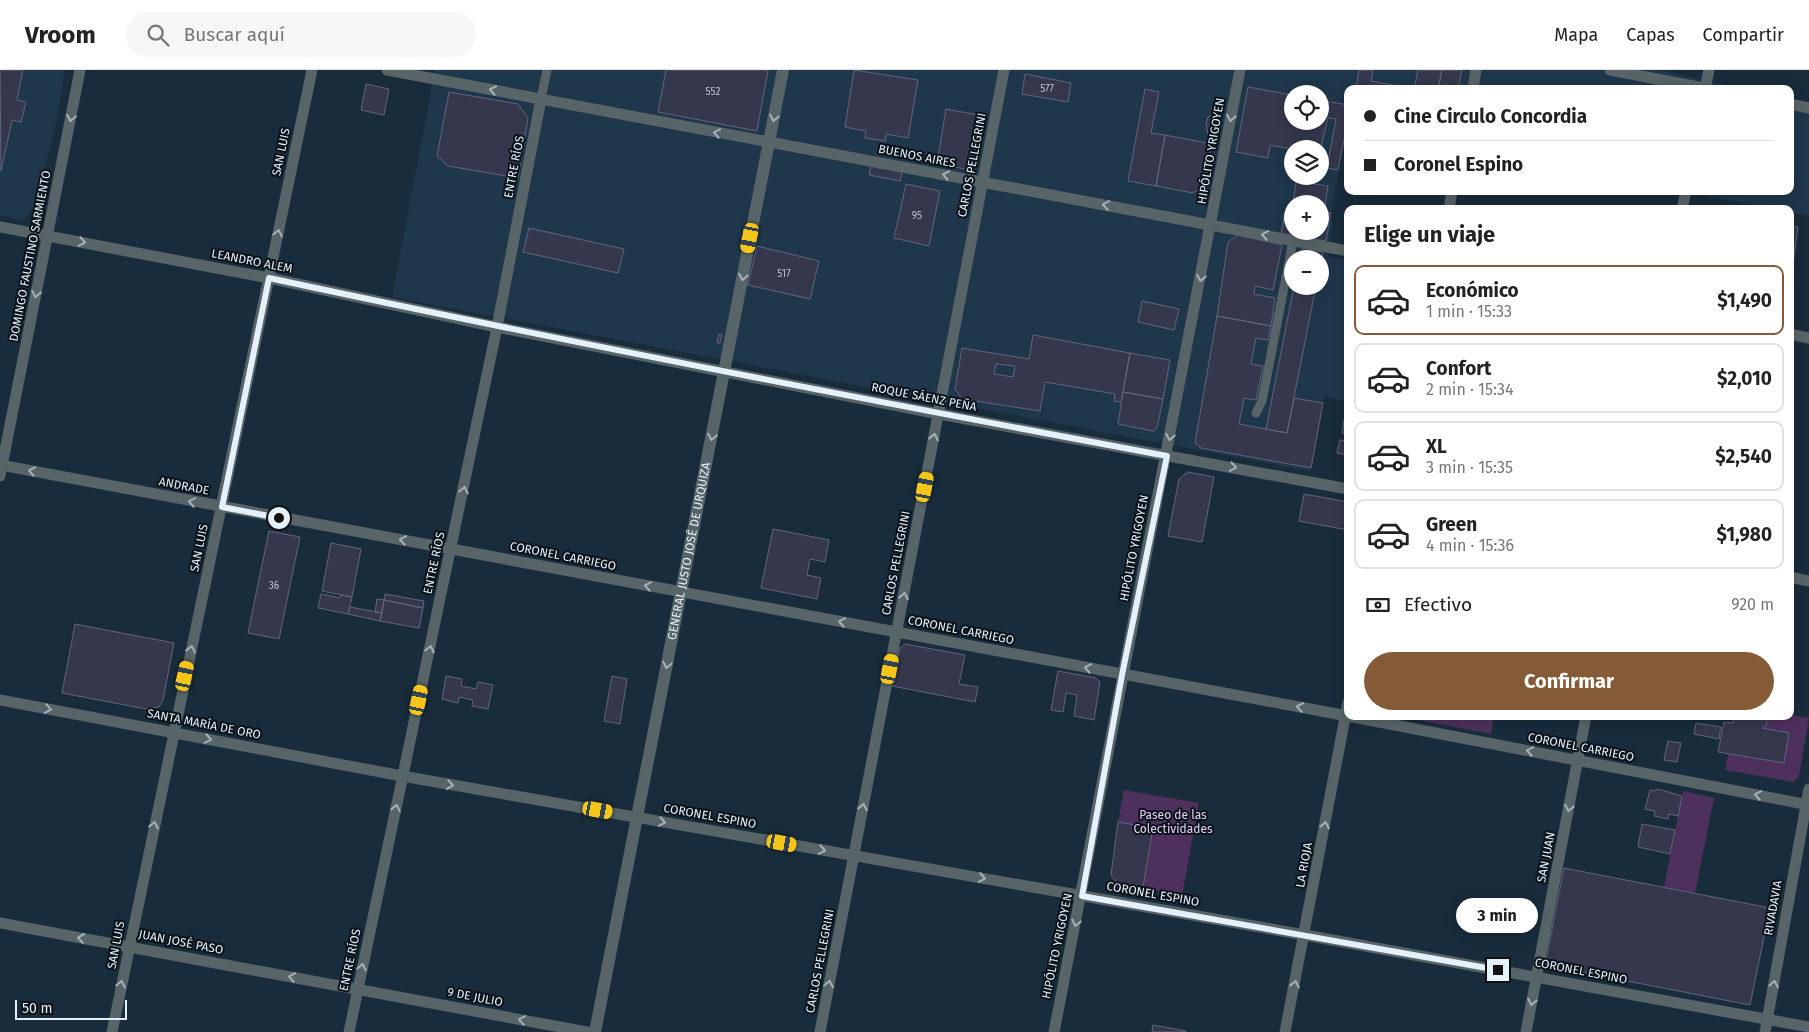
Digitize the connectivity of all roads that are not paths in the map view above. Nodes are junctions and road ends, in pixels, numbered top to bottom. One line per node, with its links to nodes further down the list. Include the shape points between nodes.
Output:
1 (80, 70): 21 (street, DOMINGO FAUSTINO SARMIENTO, one-way to 21)
2 (312, 70): 24 (street, SAN LUIS, one-way to 2)
3 (387, 70): 14 (street, BUENOS AIRES, one-way to 3)
4 (547, 70): 14 (street)
5 (783, 70): 17 (street, GENERAL JUSTO JOSÉ DE URQUIZA, one-way to 17)
6 (1004, 70): 18 (street, CARLOS PELLEGRINI)
7 (1240, 70): 19 (street, HIPÓLITO YRIGOYEN, one-way to 19)
8 (1476, 70): 11 (street)
9 (1610, 70): 12 (street)
10 (1709, 70): 13 (street)
11 (1474, 85)
12 (1686, 85)
13 (1707, 85)
14 (541, 99): 17 (street, BUENOS AIRES, one-way to 14); 25 (street, ENTRE RÍOS)
15 (1794, 105): 16 (street)
16 (1809, 108)
17 (769, 142): 18 (street, BUENOS AIRES, one-way to 17); 28 (street, GENERAL JUSTO JOSÉ DE URQUIZA, one-way to 28)
18 (983, 182): 19 (street, BUENOS AIRES, one-way to 18); 30 (street, CARLOS PELLEGRINI)
19 (1211, 224): 22 (street, BUENOS AIRES, one-way to 19); 31 (street, HIPÓLITO YRIGOYEN, one-way to 31)
20 (0, 226): 21 (street, LEANDRO ALEM)
21 (48, 236): 24 (street, LEANDRO ALEM, one-way to 24); 32 (street, DOMINGO FAUSTINO SARMIENTO, one-way to 32)
22 (1294, 241): 23 (street, BUENOS AIRES); 29 (street, via 1262,401)
23 (1344, 250)
24 (269, 278): 25 (street, LEANDRO ALEM); 34 (street, SAN LUIS)
25 (497, 327): 28 (street, ROQUE SÁENZ PEÑA); 35 (street, ENTRE RÍOS, one-way to 25)
26 (1794, 335): 27 (street)
27 (1809, 338)
28 (724, 371): 30 (street, ROQUE SÁENZ PEÑA); 38 (street, GENERAL JUSTO JOSÉ DE URQUIZA, one-way to 38)
29 (1256, 413)
30 (938, 414): 31 (street, ROQUE SÁENZ PEÑA); 39 (street, CARLOS PELLEGRINI, one-way to 30)
31 (1167, 456): 33 (street, ROQUE SÁENZ PEÑA, one-way to 33); 40 (street, HIPÓLITO YRIGOYEN)
32 (1, 468): 34 (street, ANDRADE, one-way to 32)
33 (1344, 488)
34 (222, 507): 35 (street, ANDRADE, one-way to 34); 46 (street, SAN LUIS, one-way to 34)
35 (451, 549): 38 (street, CORONEL CARRIEGO, one-way to 35); 48 (street, ENTRE RÍOS, one-way to 35)
36 (1794, 579): 37 (street)
37 (1809, 581)
38 (682, 592): 39 (street, CORONEL CARRIEGO, one-way to 38); 51 (street, GENERAL JUSTO JOSÉ DE URQUIZA, one-way to 51)
39 (897, 632): 40 (street, CORONEL CARRIEGO, one-way to 39); 52 (street, CARLOS PELLEGRINI, one-way to 39)
40 (1122, 675): 42 (street, CORONEL CARRIEGO, one-way to 40); 53 (street, HIPÓLITO YRIGOYEN)
41 (0, 700): 46 (street, SANTA MARÍA DE ORO, one-way to 46)
42 (1344, 715)
43 (1346, 720): 55 (street, LA RIOJA, one-way to 43)
44 (1368, 720): 47 (street, CORONEL CARRIEGO, one-way to 44)
45 (1585, 720): 47 (street, SAN JUAN)
46 (172, 732): 48 (street, SANTA MARÍA DE ORO, one-way to 48); 56 (street, SAN LUIS, one-way to 46)
47 (1578, 760): 50 (street, CORONEL CARRIEGO, one-way to 47); 57 (street, SAN JUAN, one-way to 57)
48 (402, 776): 51 (street, CORONEL ESPINO, one-way to 51); 58 (street, ENTRE RÍOS, one-way to 48)
49 (1809, 789): 50 (street, RIVADAVIA)
50 (1808, 804): 59 (street, RIVADAVIA, one-way to 50)
51 (637, 817): 52 (street, CORONEL ESPINO, one-way to 52); 64 (street, GENERAL JUSTO JOSÉ DE URQUIZA)
52 (854, 856): 53 (street, CORONEL ESPINO, one-way to 53); 65 (street, CARLOS PELLEGRINI, one-way to 52)
53 (1082, 896): 55 (street, CORONEL ESPINO); 66 (street, HIPÓLITO YRIGOYEN, one-way to 66)
54 (0, 923): 56 (street, JUAN JOSÉ PASO, one-way to 54)
55 (1305, 935): 57 (street, CORONEL ESPINO); 67 (street, LA RIOJA, one-way to 55)
56 (129, 946): 58 (street, JUAN JOSÉ PASO, one-way to 56); 61 (street, SAN LUIS, one-way to 56)
57 (1537, 977): 59 (street, CORONEL ESPINO); 68 (street, SAN JUAN, one-way to 68)
58 (358, 990): 62 (street, ENTRE RÍOS); 63 (street, 9 DE JULIO, one-way to 58)
59 (1767, 1020): 60 (street, CORONEL ESPINO); 69 (street, RIVADAVIA)
60 (1809, 1027)
61 (112, 1032)
62 (349, 1032)
63 (587, 1032)
64 (595, 1032)
65 (820, 1032)
66 (1054, 1032)
67 (1285, 1032)
68 (1526, 1032)
69 (1765, 1032)

